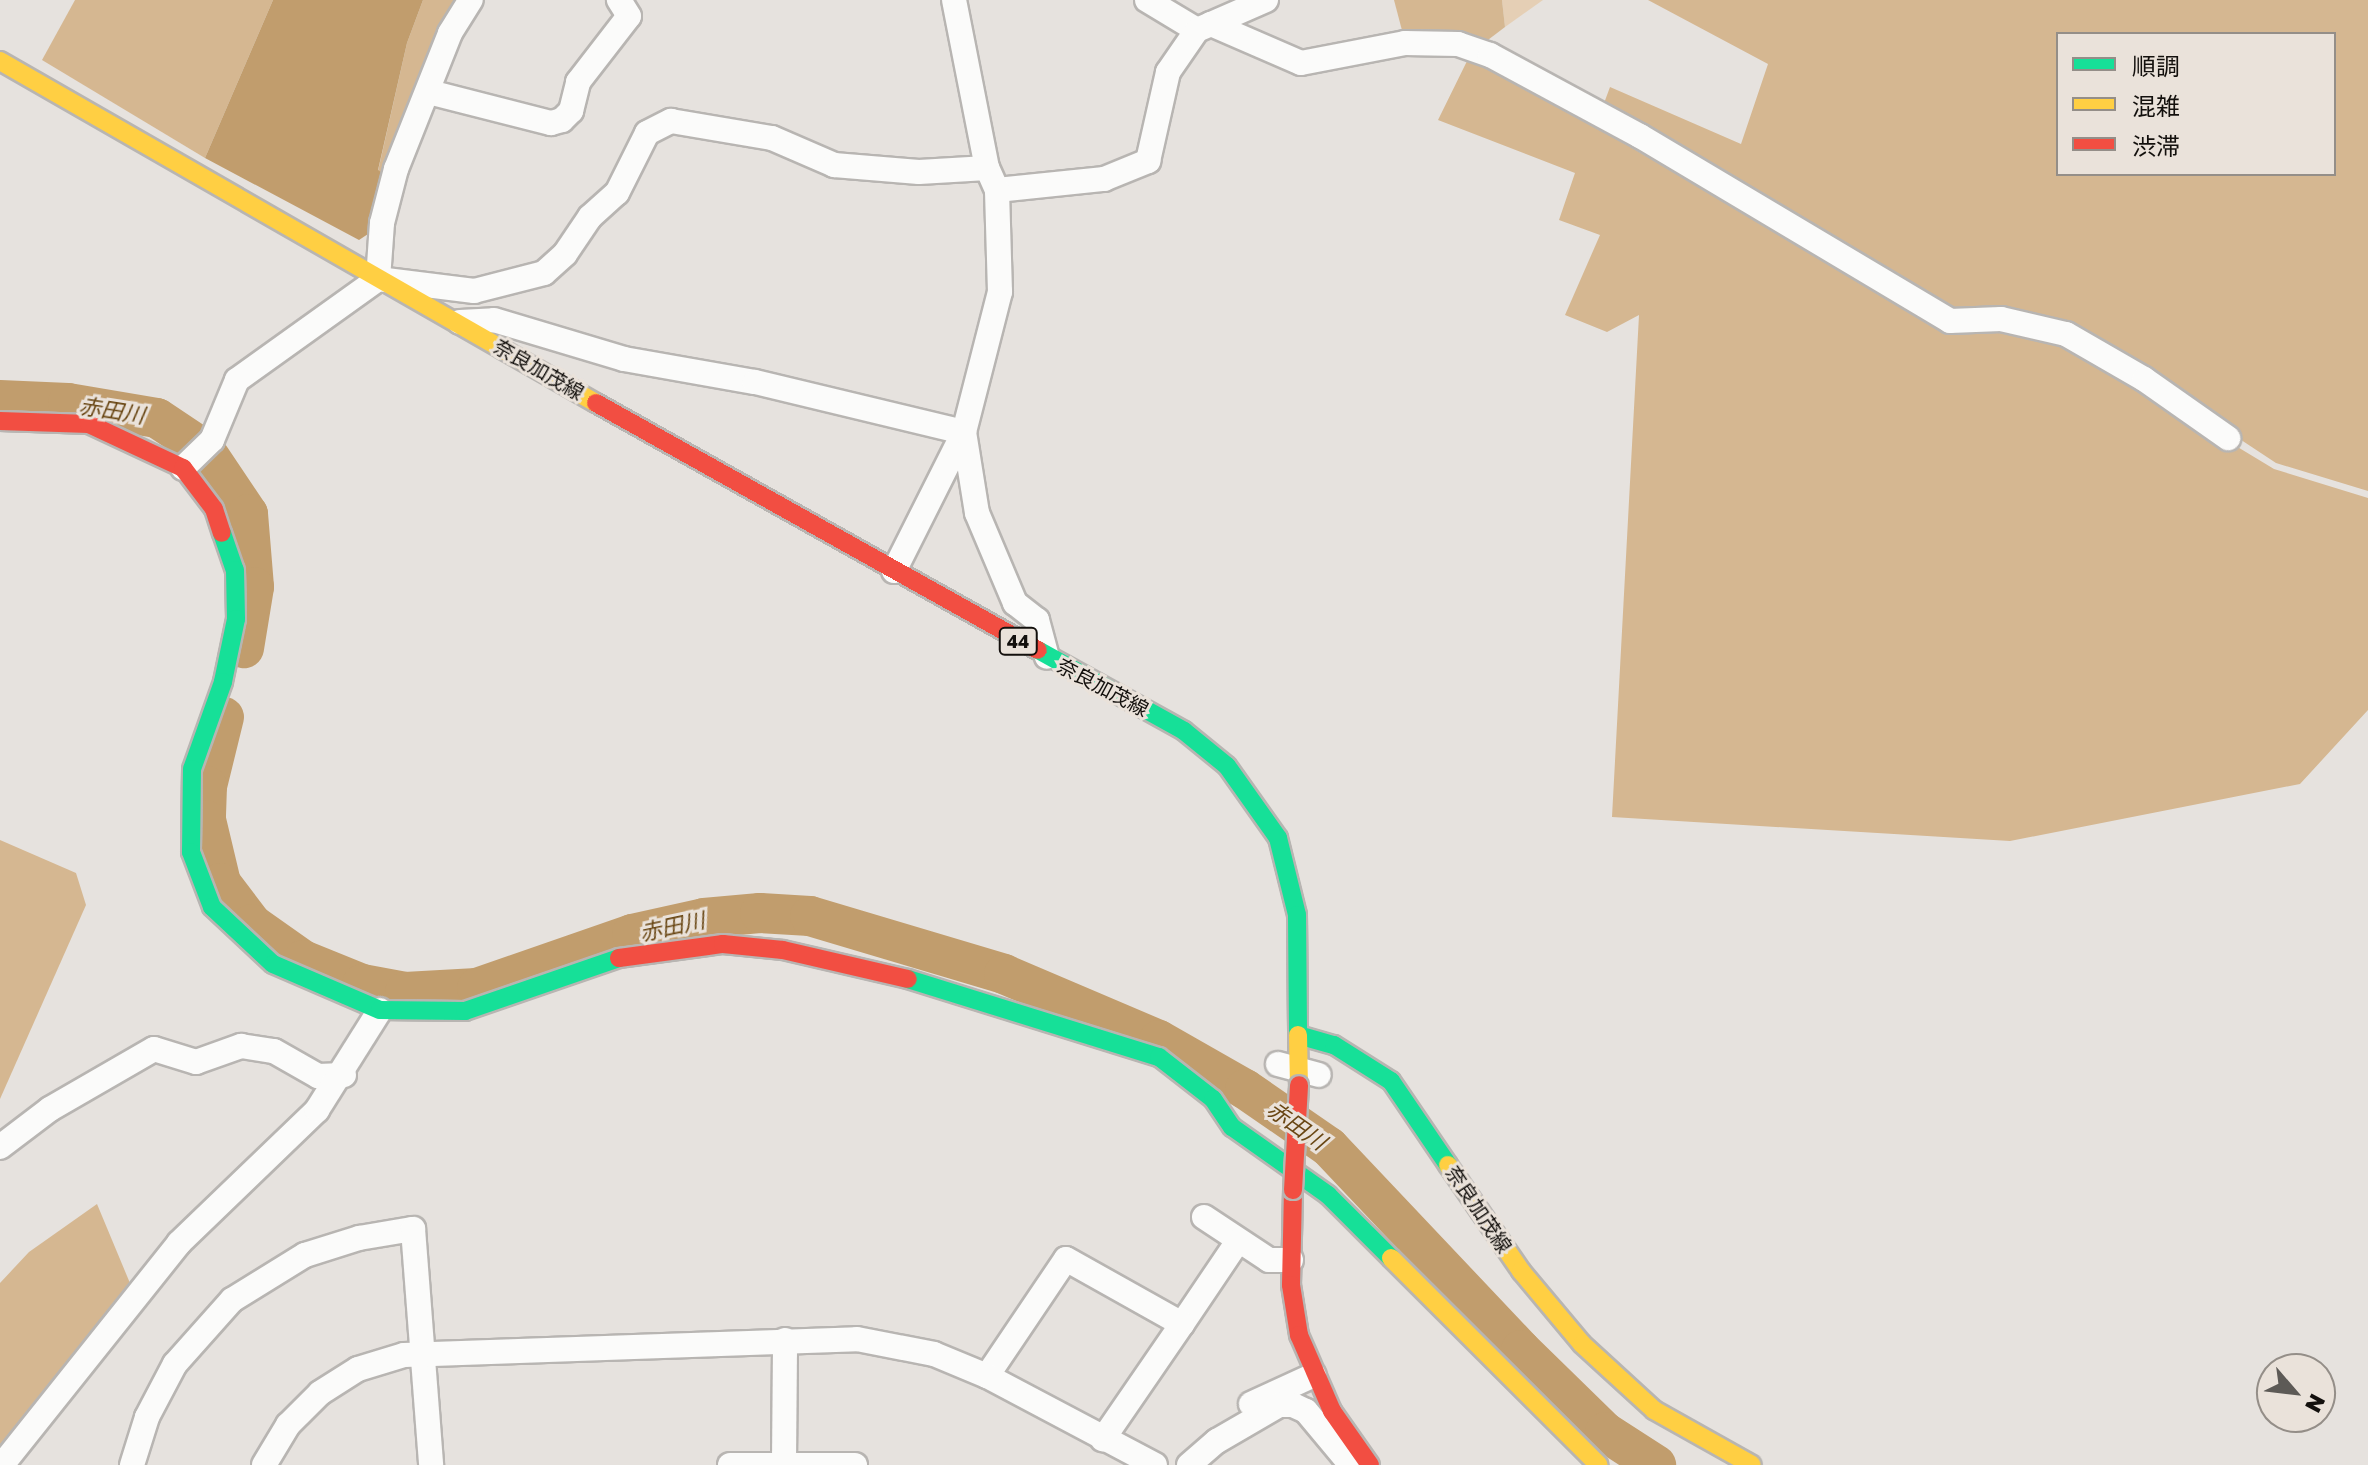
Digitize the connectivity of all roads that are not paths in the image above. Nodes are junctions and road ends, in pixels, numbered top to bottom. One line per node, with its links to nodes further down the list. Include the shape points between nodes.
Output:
1 (471, 0): 8 (street, via 450,33)
2 (619, 0): 8 (street, via 629,16 578,82 571,111 562,120 551,123)
3 (954, 0): 9 (street)
4 (1147, 0): 6 (street)
5 (1266, 0): 6 (street)
6 (1204, 27): 9 (street, via 1168,72 1148,161 1104,179); 14 (street, via 1301,63 1421,41 1458,44 1490,55 1653,144 1950,321 2001,319 2066,334)
7 (0, 61): 10 (street, 奈良加茂線 / 44)
8 (429, 92): 10 (street, via 392,182 382,223)
9 (992, 179): 10 (street, via 834,165 772,138 671,121 647,133 617,193 544,273 474,291); 13 (street, via 1000,292)
10 (378, 279): 11 (street, 奈良加茂線 / 44); 15 (street, via 237,380 207,443)
11 (458, 322): 13 (street, via 494,320 624,359 755,382); 16 (street, 奈良加茂線 / 44)
12 (0, 421): 15 (street, via 89,424)
13 (964, 432): 16 (street); 17 (street, via 977,513 1015,603 1037,620)
14 (2228, 438)
15 (183, 468): 18 (street, via 214,509 231,551 237,593 230,654 188,794 191,852 202,887 225,923 273,964)
16 (894, 571): 17 (street, 奈良加茂線 / 44)
17 (1047, 657): 19 (street, 奈良加茂線 / 44, via 1184,731 1227,766 1255,800 1278,838 1297,915)
18 (380, 1010): 20 (street); 43 (street, via 465,1011 620,958 723,944 870,967 1159,1057 1213,1099 1232,1127 1328,1195)
19 (1298, 1035): 24 (street, bridge); 44 (street, 奈良加茂線, via 1334,1045 1391,1081 1521,1271 1582,1344 1654,1410)
20 (344, 1075): 21 (street, via 318,1076 274,1051 241,1046 196,1062 154,1049 50,1109); 32 (street, via 317,1110 179,1243)
21 (0, 1147)
22 (1204, 1217): 23 (street)
23 (1238, 1241): 24 (street, via 1269,1260); 25 (street)
24 (1291, 1260): 28 (street, via 1294,1310)
25 (1182, 1324): 29 (street, via 1066,1259); 30 (street)
26 (785, 1340): 27 (street); 29 (street, via 857,1339 899,1345); 31 (street)
27 (424, 1352): 33 (street, via 413,1229 319,1250 255,1283 192,1340 159,1389); 34 (street, via 358,1369 320,1393 288,1425); 35 (street)
28 (1314, 1375): 39 (street, via 1292,1381 1224,1419); 42 (street)
29 (987, 1376): 30 (street)
30 (1103, 1439): 38 (street)
31 (784, 1462): 36 (street); 37 (street)
32 (2, 1465)
33 (132, 1465)
34 (264, 1465)
35 (431, 1465)
36 (730, 1465)
37 (855, 1465)
38 (1155, 1465)
39 (1171, 1465)
40 (1189, 1465): 41 (street, via 1217,1441 1279,1405 1306,1411)
41 (1351, 1465)
42 (1370, 1465)
43 (1599, 1465)
44 (1752, 1465)

